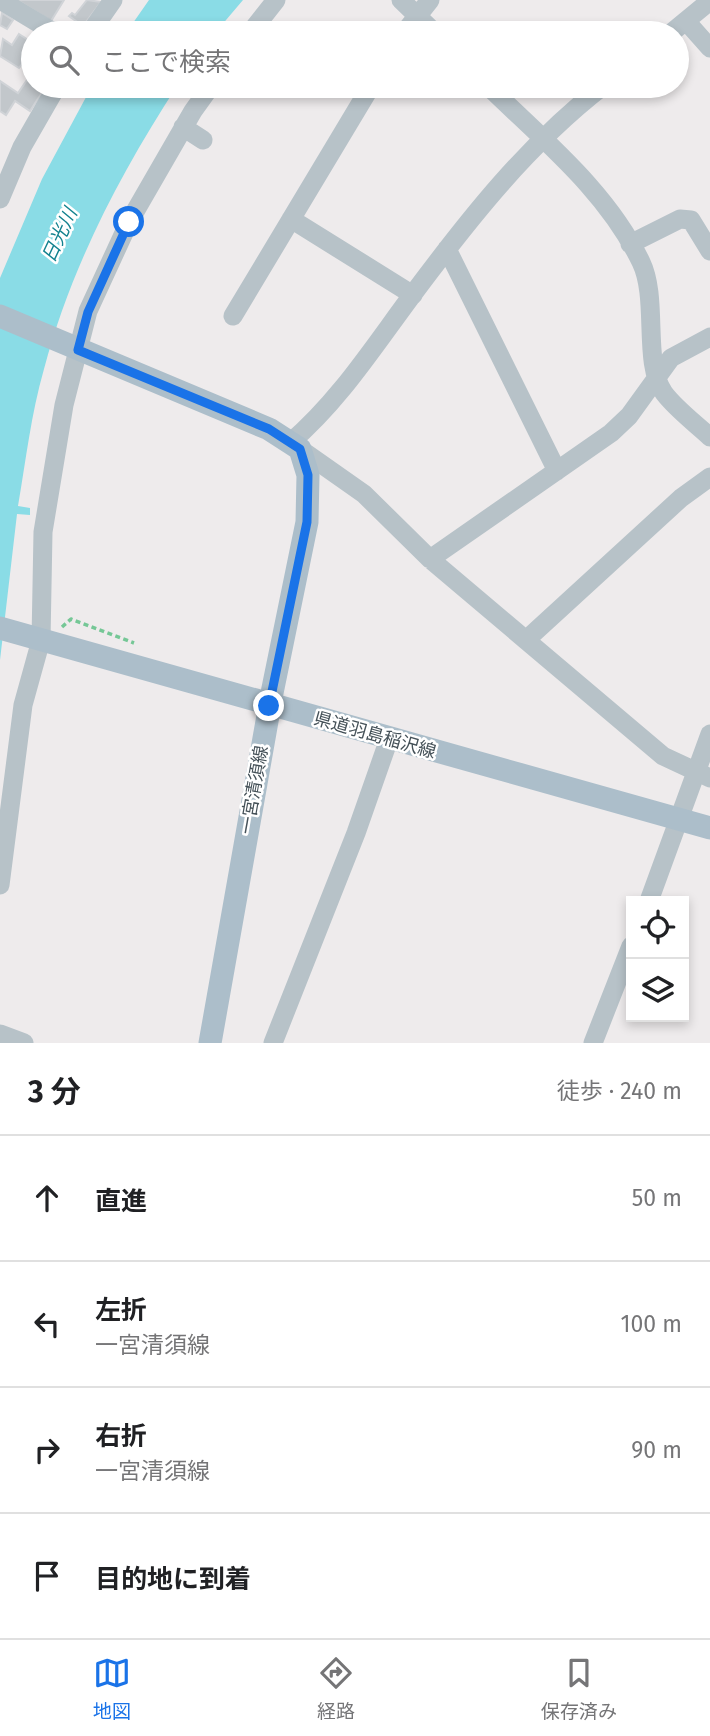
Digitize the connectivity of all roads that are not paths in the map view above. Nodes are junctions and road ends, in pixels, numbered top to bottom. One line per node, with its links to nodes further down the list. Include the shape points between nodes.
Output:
1 (0, 0): 8 (street)
2 (113, 0): 9 (street)
3 (276, 0): 10 (street)
4 (401, 0): 7 (street)
5 (430, 0): 7 (street)
6 (710, 1): 13 (street)
7 (416, 15): 11 (street); 12 (street)
8 (35, 21)
9 (98, 21)
10 (259, 21)
11 (412, 21)
12 (422, 21)
13 (686, 21)
14 (689, 24): 15 (street)
15 (710, 48)
16 (50, 98): 24 (street)
17 (203, 98): 21 (street)
18 (364, 98): 25 (street)
19 (500, 98): 22 (street)
20 (587, 98): 22 (street)
21 (183, 127): 23 (street); 33 (street, via 129,222 88,312)
22 (542, 139): 26 (street, via 596,192); 27 (street)
23 (203, 140)
24 (0, 199)
25 (291, 219): 29 (street); 31 (street)
26 (629, 244): 28 (street, via 680,219 691,220); 34 (street, via 650,287)
27 (447, 249): 29 (street); 37 (street)
28 (710, 251)
29 (412, 295): 36 (street, via 351,380)
30 (0, 316): 33 (main road)
31 (233, 316)
32 (710, 337): 34 (street, via 671,358)
33 (78, 350): 36 (main road, via 269,429); 41 (street, via 43,532)
34 (656, 375): 35 (street, via 663,391); 37 (street, via 629,416)
35 (710, 437)
36 (295, 446): 39 (street, via 364,494); 43 (main road, 一宮清須線, via 308,475 307,522)
37 (556, 471): 39 (street)
38 (710, 477): 42 (street, via 681,498)
39 (430, 559): 42 (street)
40 (0, 628): 41 (main road, 県道羽島稲沢線)
41 (34, 638): 43 (main road, 県道羽島稲沢線); 49 (street)
42 (526, 640): 46 (street, via 663,756)
43 (269, 706): 45 (main road, 県道羽島稲沢線); 54 (main road, 一宮清須線)
44 (710, 734): 46 (street)
45 (389, 739): 47 (main road, 県道羽島稲沢線); 55 (street)
46 (704, 775): 47 (street)
47 (681, 820): 48 (main road, 県道羽島稲沢線); 50 (street)
48 (710, 828)
49 (0, 886)
50 (651, 896)
51 (626, 959): 56 (street)
52 (0, 1034): 53 (street)
53 (24, 1043)
54 (210, 1043)
55 (273, 1043)
56 (593, 1043)

